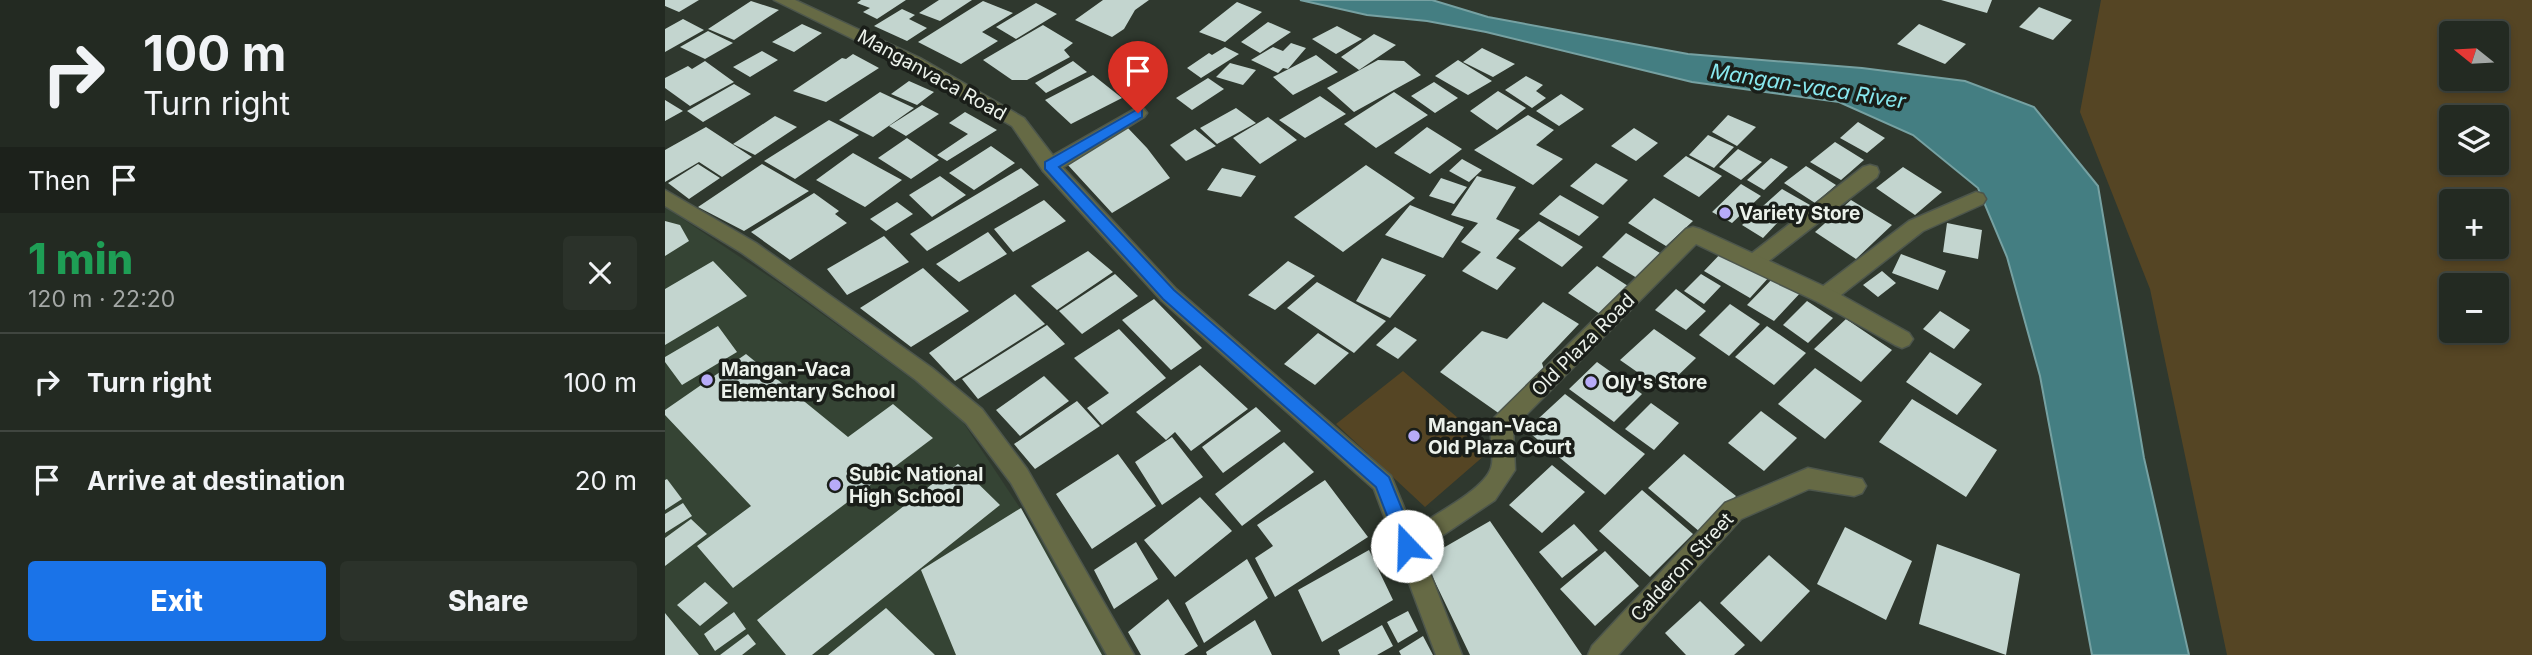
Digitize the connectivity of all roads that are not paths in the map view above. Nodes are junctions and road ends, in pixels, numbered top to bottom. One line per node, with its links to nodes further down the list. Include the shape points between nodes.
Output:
1 (782, 0): 3 (street, Manganvaca Road, via 914,62 1019,122)
2 (1138, 113): 3 (street)
3 (1050, 166): 11 (street, Manganvaca Road, via 1169,295 1383,482)
4 (1870, 172): 7 (street)
5 (665, 197): 12 (street, via 750,248 924,374 974,416 1019,476)
6 (1976, 199): 8 (street, via 1916,226)
7 (1754, 262): 8 (street); 11 (street, Old Plaza Road, via 1693,234 1502,425 1503,470 1487,493)
8 (1825, 296): 9 (street)
9 (1902, 339)
10 (1854, 486): 14 (street, Calderon Street, via 1808,478 1733,511)
11 (1407, 546): 13 (street, Manganvaca Road)
12 (1121, 655)
13 (1449, 655)
14 (1601, 655)

